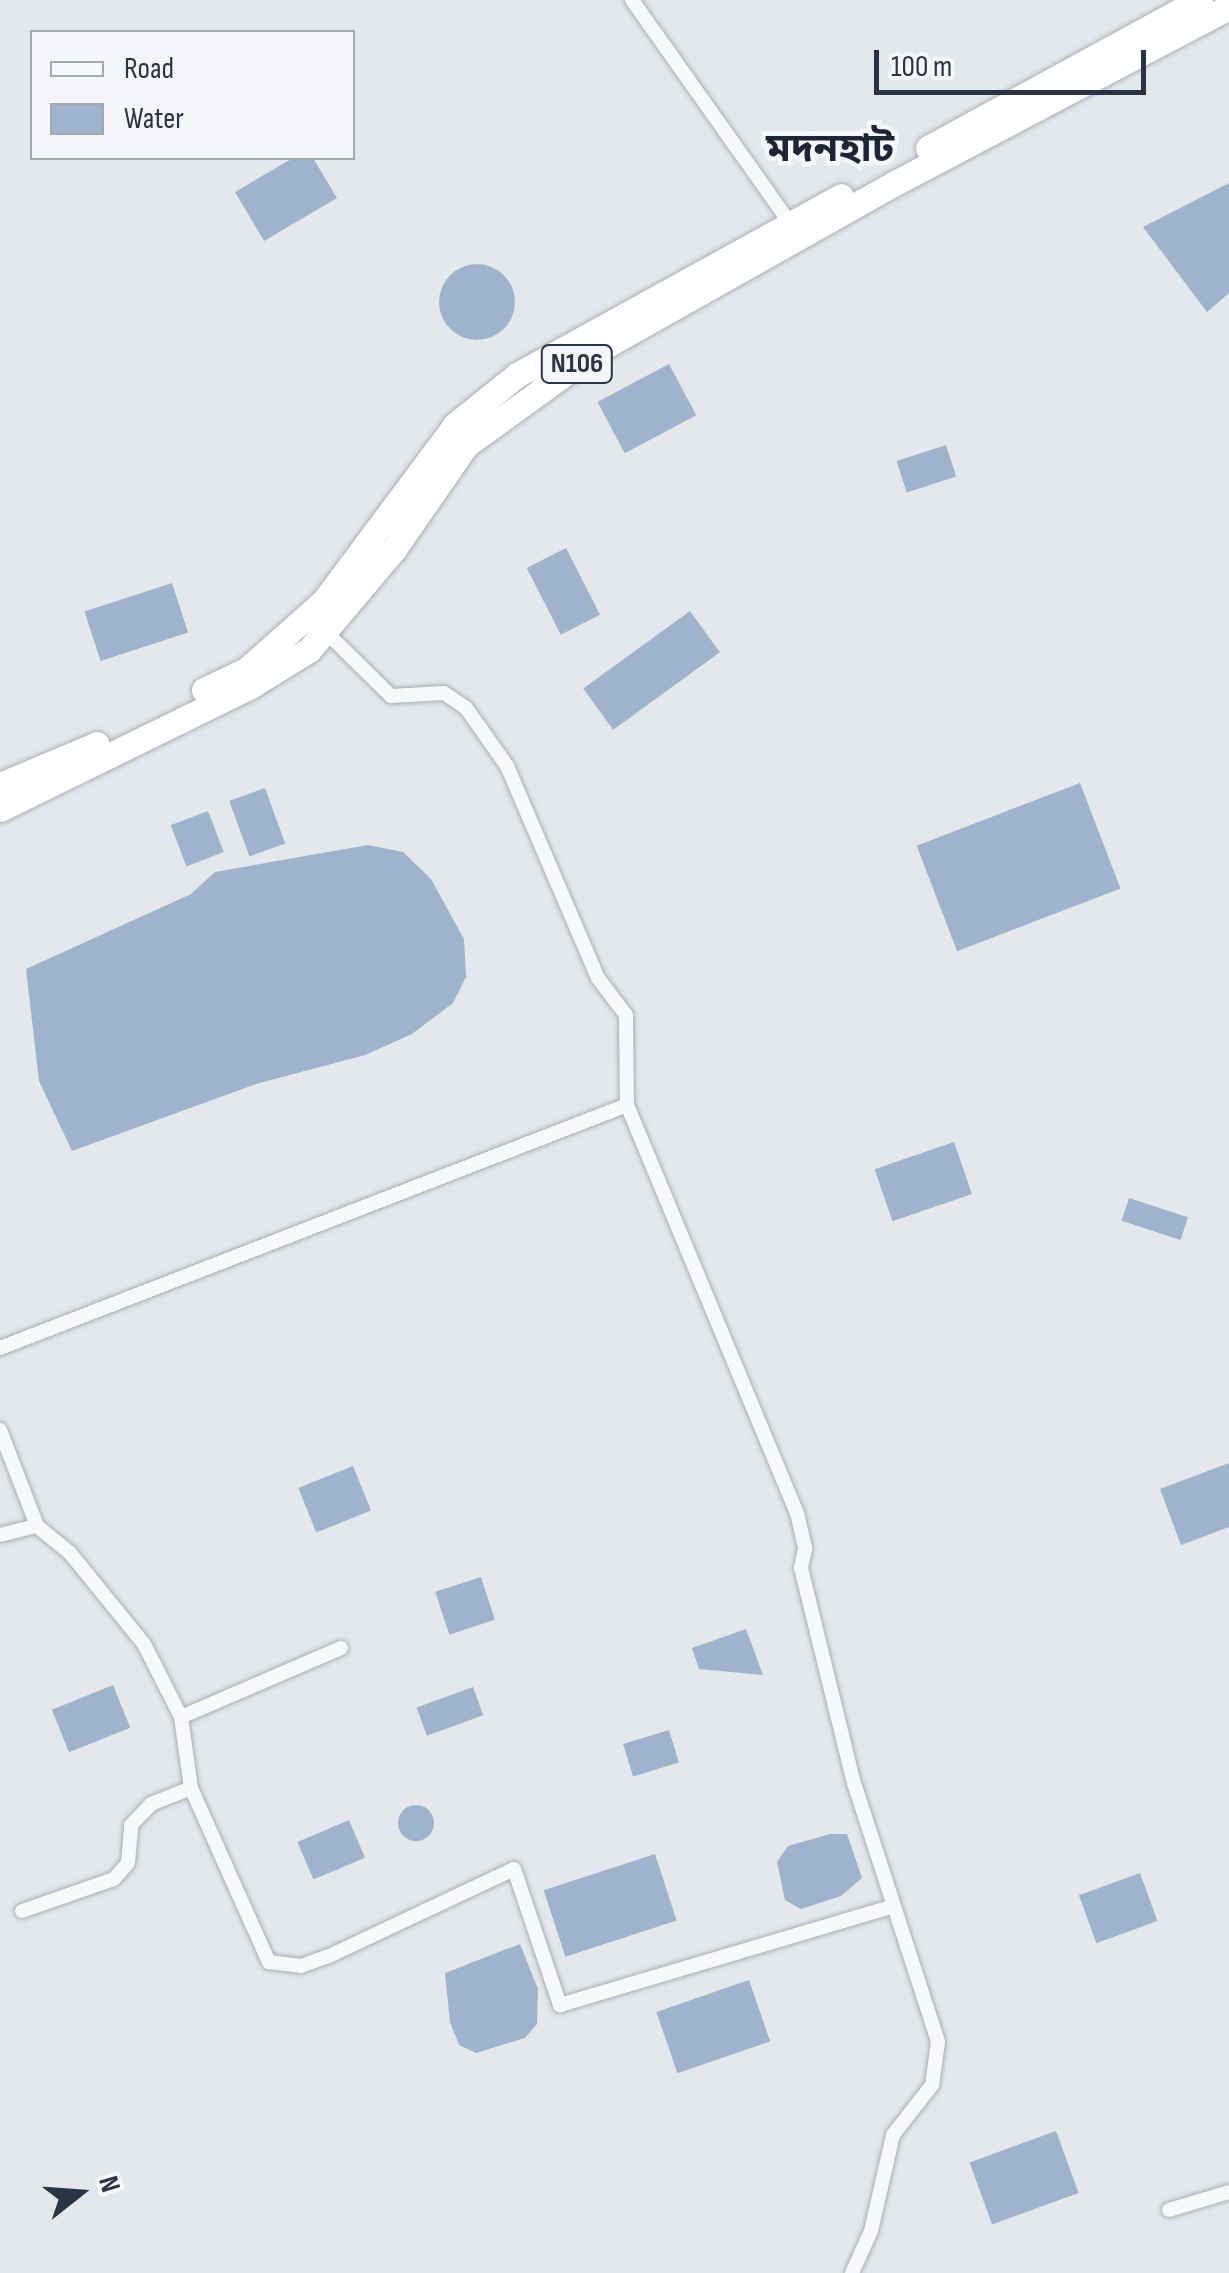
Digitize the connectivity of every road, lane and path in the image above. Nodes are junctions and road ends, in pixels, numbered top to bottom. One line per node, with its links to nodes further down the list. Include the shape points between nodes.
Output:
1 (632, 0): 4 (street)
2 (1200, 0): 4 (highway, N106)
3 (1229, 7): 5 (highway, N106, via 690,297 506,411 466,445)
4 (790, 223): 6 (highway, N106, via 591,328 470,412 324,601 246,670)
5 (328, 634): 7 (highway, N106, via 250,688); 8 (street, via 390,696 444,693 488,735 598,978 626,1016)
6 (0, 785)
7 (0, 809)
8 (628, 1106): 9 (street); 16 (street, via 797,1513 805,1549 801,1568)
9 (0, 1348)
10 (0, 1430): 11 (street)
11 (37, 1526): 12 (street); 14 (street, via 70,1553 144,1644)
12 (0, 1535)
13 (341, 1648): 14 (street)
14 (181, 1717): 15 (street)
15 (191, 1788): 16 (street, via 270,1962 302,1966 329,1956 514,1869 560,2005); 17 (street, via 151,1804 131,1825 128,1863 114,1879)
16 (891, 1906): 20 (street, via 938,2042 939,2064 932,2085 893,2135 870,2230)
17 (22, 1911)
18 (1229, 2192): 19 (street)
19 (1169, 2210)
20 (852, 2273)

